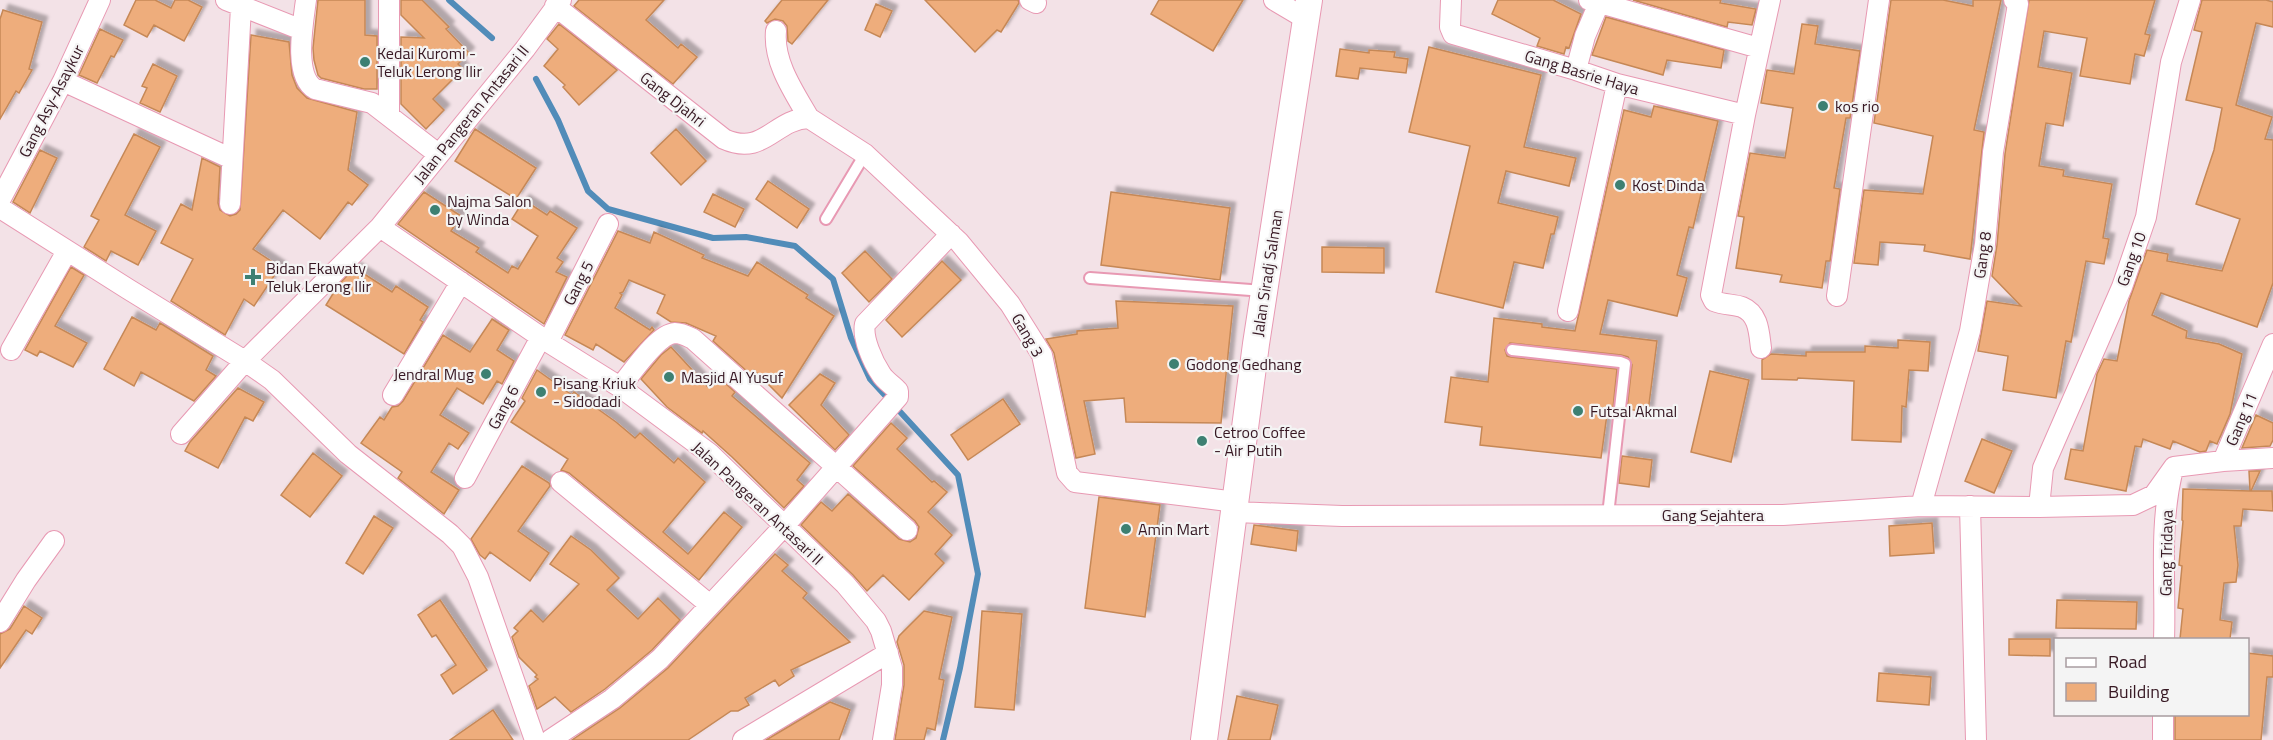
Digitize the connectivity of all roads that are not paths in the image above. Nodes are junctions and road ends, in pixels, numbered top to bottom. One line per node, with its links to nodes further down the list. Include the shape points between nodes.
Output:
1 (100, 0): 18 (street, Gang Asy-Asaykur)
2 (306, 0): 14 (street)
3 (389, 0): 20 (street)
4 (1274, 0): 13 (street)
5 (1451, 0): 17 (street, Gang Basrie Haya, via 1453,34)
6 (1770, 0): 16 (street)
7 (1879, 0): 37 (street)
8 (2014, 0): 54 (street, Gang 8, via 2018,4 1993,152 1985,244 1970,331)
9 (2190, 0): 57 (street, Gang 10, via 2171,62 2146,216 2122,287 2043,468)
10 (1594, 2): 16 (street); 17 (street)
11 (558, 3): 22 (street, Gang Djahri, via 724,140 746,146); 23 (street, Jalan Pangeran Antasari II)
12 (233, 4): 14 (street); 25 (street)
13 (1308, 9): 36 (street, Jalan Siradj Salman)
14 (302, 30): 20 (street, via 303,75 310,86 372,103)
15 (776, 31): 22 (street, via 775,45 784,72)
16 (1759, 48): 21 (street)
17 (1576, 69): 19 (street, Gang Basrie Haya)
18 (63, 81): 25 (street); 26 (street, Gang Asy-Asaykur)
19 (1617, 84): 21 (street, Gang Basrie Haya); 38 (street)
20 (389, 114): 23 (street)
21 (1745, 115): 41 (street, via 1711,295 1714,302 1752,313)
22 (805, 118): 24 (street, Gang 3)
23 (438, 154): 31 (street, Jalan Pangeran Antasari II)
24 (865, 154): 29 (lane); 32 (street, Gang 3)
25 (232, 159): 27 (street)
26 (0, 200)
27 (230, 204)
28 (0, 208): 33 (street)
29 (826, 219)
30 (608, 224): 39 (street, Gang 5)
31 (380, 227): 35 (street, Jalan Pangeran Antasari II); 44 (street, Jalan Pangeran Antasari II)
32 (951, 234): 50 (street, via 865,324 872,355 881,374 897,389 898,398); 56 (street, Gang 3, via 1010,304 1042,355 1067,472 1075,482)
33 (67, 251): 43 (street); 44 (street)
34 (1090, 278): 36 (lane)
35 (461, 282): 39 (street, Jalan Pangeran Antasari II); 46 (street)
36 (1264, 291): 56 (street, Jalan Siradj Salman)
37 (1837, 296)
38 (1568, 311)
39 (544, 339): 45 (street, Jalan Pangeran Antasari II); 52 (street, Gang 6)
40 (2273, 344): 49 (street, Gang 11)
41 (1761, 348)
42 (1512, 350): 58 (lane, via 1625,364)
43 (11, 351)
44 (245, 361): 47 (street, Jalan Pangeran Antasari II); 67 (street, via 272,380 348,454 462,546 478,577)
45 (620, 387): 50 (street, via 661,338 682,334 732,372); 59 (street, Jalan Pangeran Antasari II, via 709,453)
46 (393, 395)
47 (181, 434)
48 (2273, 458): 49 (street)
49 (2223, 461): 51 (street)
50 (837, 466): 59 (street); 60 (street)
51 (2174, 467): 57 (street, Gang Sejahtera, via 2154,495 2133,505); 64 (street, Gang Tridaya, via 2165,522)
52 (465, 478)
53 (561, 482): 62 (street)
54 (1921, 506): 55 (street, Gang Sejahtera); 58 (street, Gang Sejahtera, via 1783,515)
55 (1970, 506): 57 (street, Gang Sejahtera); 72 (street)
56 (1236, 507): 58 (street, Gang Sejahtera, via 1342,516); 71 (street, Jalan Siradj Salman)
57 (2039, 507)
58 (1608, 515)
59 (785, 525): 62 (street); 65 (street, Jalan Pangeran Antasari II, via 868,610 881,630)
60 (907, 530)
61 (54, 541): 63 (street)
62 (710, 605): 68 (street, via 649,670)
63 (0, 622)
64 (2164, 638)
65 (888, 653): 69 (street); 70 (street, Jalan Pangeran Antasari II, via 892,685)
66 (2163, 716): 73 (street)
67 (535, 740)
68 (550, 740)
69 (743, 740)
70 (883, 740)
71 (1204, 740)
72 (1976, 740)
73 (2163, 740)

